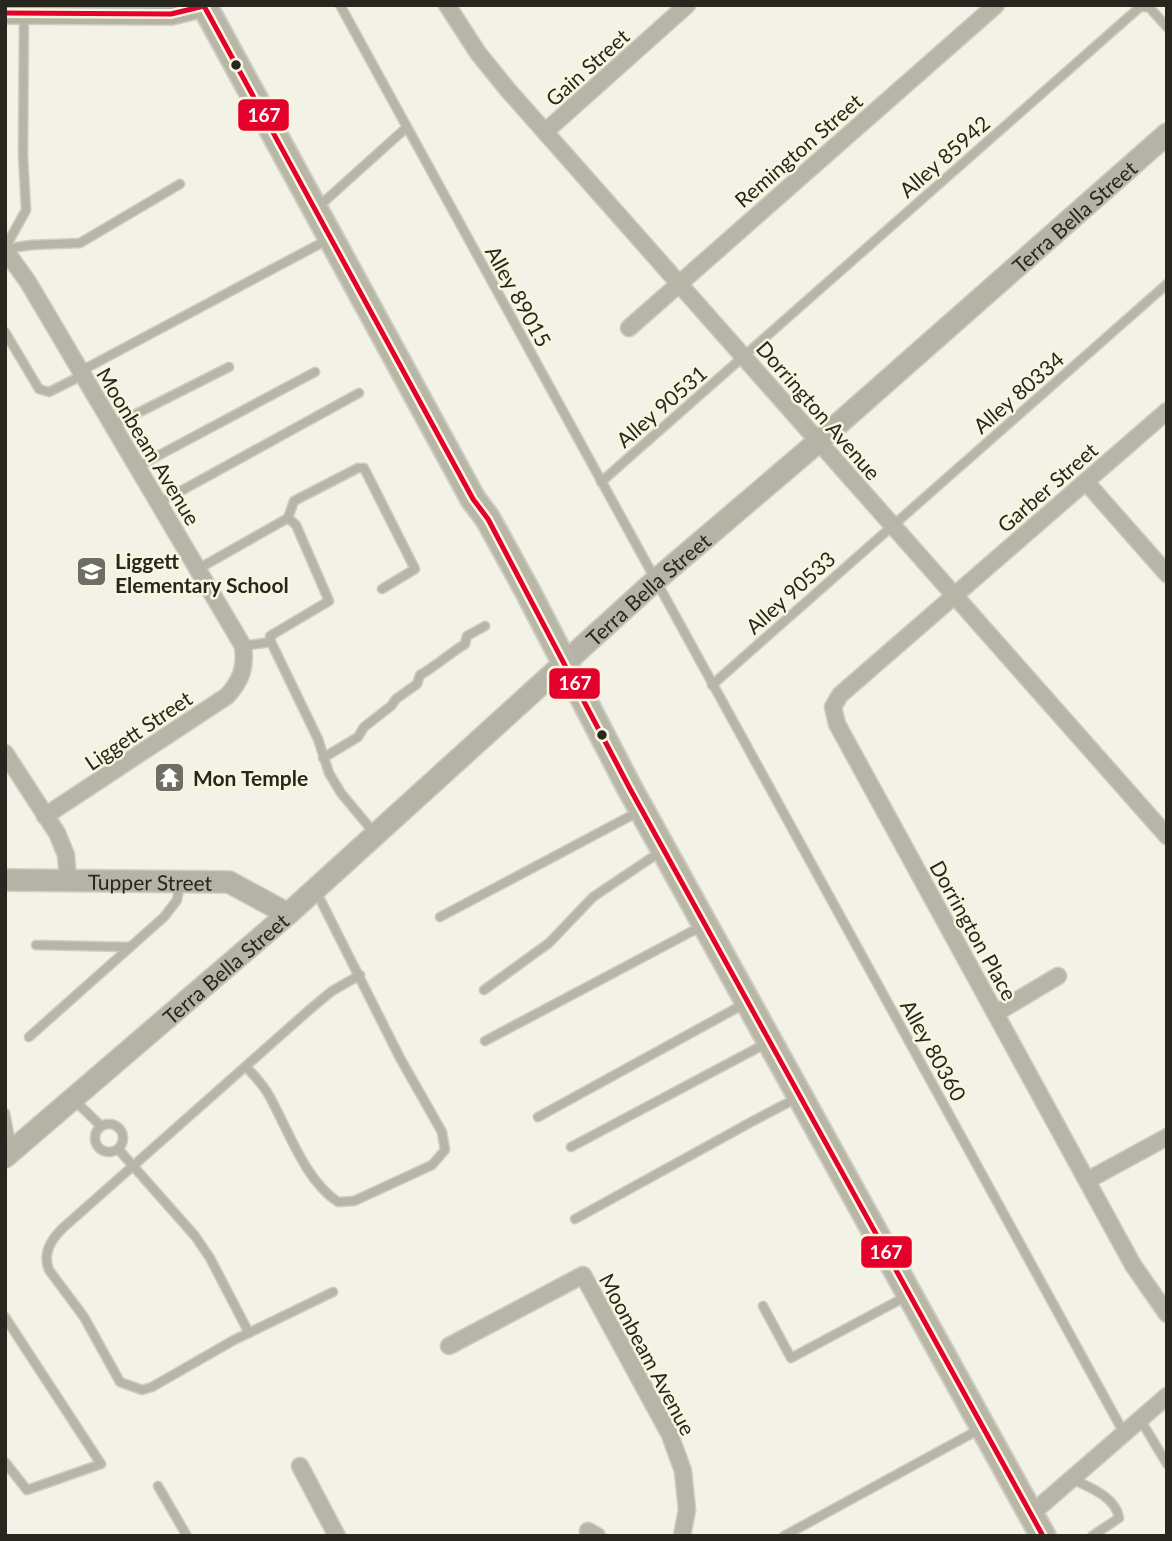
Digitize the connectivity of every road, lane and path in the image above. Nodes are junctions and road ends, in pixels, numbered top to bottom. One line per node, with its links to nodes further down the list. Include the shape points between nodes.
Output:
1 (340, 5): 8 (lane, Alley 89015)
2 (447, 5): 9 (street, Dorrington Avenue, via 478,53)
3 (688, 5): 9 (street, Gain Street)
4 (996, 5): 15 (street, Remington Street)
5 (204, 6): 6 (main road, via 171,14); 12 (main road)
6 (15, 13): 14 (lane, via 26,210)
7 (1167, 27): 19 (lane, Alley 85942, via 1149,7 1140,7)
8 (406, 128): 12 (lane); 28 (lane, Alley 89015)
9 (546, 131): 15 (street, Dorrington Avenue)
10 (1167, 134): 26 (main road, Terra Bella Street)
11 (180, 184): 14 (lane, via 80,243)
12 (314, 210): 13 (main road)
13 (330, 238): 22 (lane); 41 (main road)
14 (5, 249): 22 (street, Moonbeam Avenue)
15 (680, 282): 17 (street, Remington Street); 19 (street, Dorrington Avenue)
16 (1167, 284): 32 (lane, Alley 80334)
17 (629, 328)
18 (5, 332): 22 (lane, via 44,392)
19 (744, 355): 26 (street, Dorrington Avenue); 28 (lane, Alley 90531)
20 (229, 367): 25 (lane)
21 (315, 372): 27 (lane)
22 (80, 374): 25 (street, Moonbeam Avenue)
23 (359, 393): 30 (lane)
24 (1167, 411): 29 (street, Garber Street)
25 (112, 426): 27 (street, Moonbeam Avenue)
26 (819, 442): 32 (street, Dorrington Avenue); 35 (main road, Terra Bella Street)
27 (137, 467): 30 (street, Moonbeam Avenue)
28 (601, 482): 35 (lane, Alley 89015)
29 (1086, 482): 34 (street); 37 (street, Garber Street)
30 (159, 503): 33 (street, Moonbeam Avenue)
31 (288, 518): 33 (lane); 36 (lane, via 294,501 364,468 415,569); 39 (lane, via 296,525 329,601 271,636)
32 (892, 525): 37 (street, Dorrington Avenue); 42 (lane, Alley 90533)
33 (198, 569): 40 (street, Moonbeam Avenue)
34 (1167, 574)
35 (656, 580): 41 (main road, Terra Bella Street); 42 (lane, Alley 80360)
36 (382, 590)
37 (953, 595): 48 (street, Dorrington Avenue); 63 (street, Dorrington Place, via 840,695 833,708 837,724)
38 (485, 626): 44 (lane, via 420,676 417,684 358,737)
39 (271, 642): 40 (lane); 44 (lane)
40 (243, 646): 46 (street, Liggett Street, via 240,681 227,696)
41 (566, 663): 45 (main road); 47 (main road, Terra Bella Street)
42 (712, 685): 90 (lane, Alley 80360)
43 (5, 753): 46 (street)
44 (323, 758): 47 (lane, via 341,793)
45 (642, 809): 49 (main road); 55 (lane)
46 (45, 816): 51 (street, via 64,848)
47 (375, 834): 53 (main road, Terra Bella Street)
48 (1167, 836)
49 (664, 849): 56 (main road); 61 (lane, via 593,897 549,943)
50 (5, 880): 51 (main road, Tupper Street)
51 (68, 880): 52 (main road, Tupper Street)
52 (180, 880): 54 (main road, Tupper Street, via 229,882); 58 (lane, via 177,900)
53 (315, 889): 54 (main road, Terra Bella Street); 59 (lane)
54 (288, 915): 69 (main road, Terra Bella Street)
55 (440, 917)
56 (705, 924): 62 (main road); 65 (lane)
57 (36, 944): 58 (lane)
58 (130, 947): 64 (lane)
59 (359, 975): 67 (lane, via 332,991); 67 (lane, via 442,1132 445,1150 432,1165 354,1202 338,1202 312,1174 267,1091)
60 (1058, 976): 63 (street)
61 (484, 990)
62 (748, 1002): 66 (main road); 71 (lane)
63 (996, 1013): 78 (street, Dorrington Place)
64 (29, 1037)
65 (485, 1041)
66 (770, 1041): 68 (main road); 74 (lane)
67 (246, 1067): 77 (lane)
68 (800, 1097): 79 (lane); 81 (main road)
69 (73, 1099): 72 (lane); 76 (main road, Terra Bella Street)
70 (5, 1113): 76 (lane)
71 (538, 1117)
72 (101, 1126): 75 (lane, via 119,1128 124,1141); 75 (lane, via 97,1147 109,1153)
73 (1167, 1136): 78 (street)
74 (572, 1147)
75 (119, 1150): 77 (lane)
76 (9, 1154)
77 (134, 1166): 85 (lane, via 203,1247); 85 (lane, via 54,1236 46,1261 98,1339 120,1382 142,1390 152,1387)
78 (1088, 1180): 83 (street, Dorrington Place, via 1133,1265)
79 (575, 1219)
80 (333, 1292): 85 (lane)
81 (910, 1294): 82 (lane, via 791,1358); 89 (main road)
82 (764, 1306)
83 (1167, 1314)
84 (5, 1317): 91 (lane, via 101,1464 27,1490)
85 (249, 1333)
86 (449, 1346): 99 (street, Moonbeam Avenue, via 583,1275 670,1434 683,1471 687,1510)
87 (1167, 1396): 88 (street)
88 (1140, 1419): 90 (street); 92 (lane)
89 (983, 1427): 96 (main road); 100 (lane)
90 (1124, 1433): 94 (street)
91 (5, 1462)
92 (1167, 1464)
93 (300, 1466): 98 (street)
94 (1072, 1479): 96 (street); 101 (lane, via 1097,1491 1119,1514)
95 (158, 1486): 97 (lane)
96 (1037, 1525)
97 (187, 1536)
98 (337, 1536)
99 (682, 1536)
100 (784, 1536)
101 (1092, 1536)

